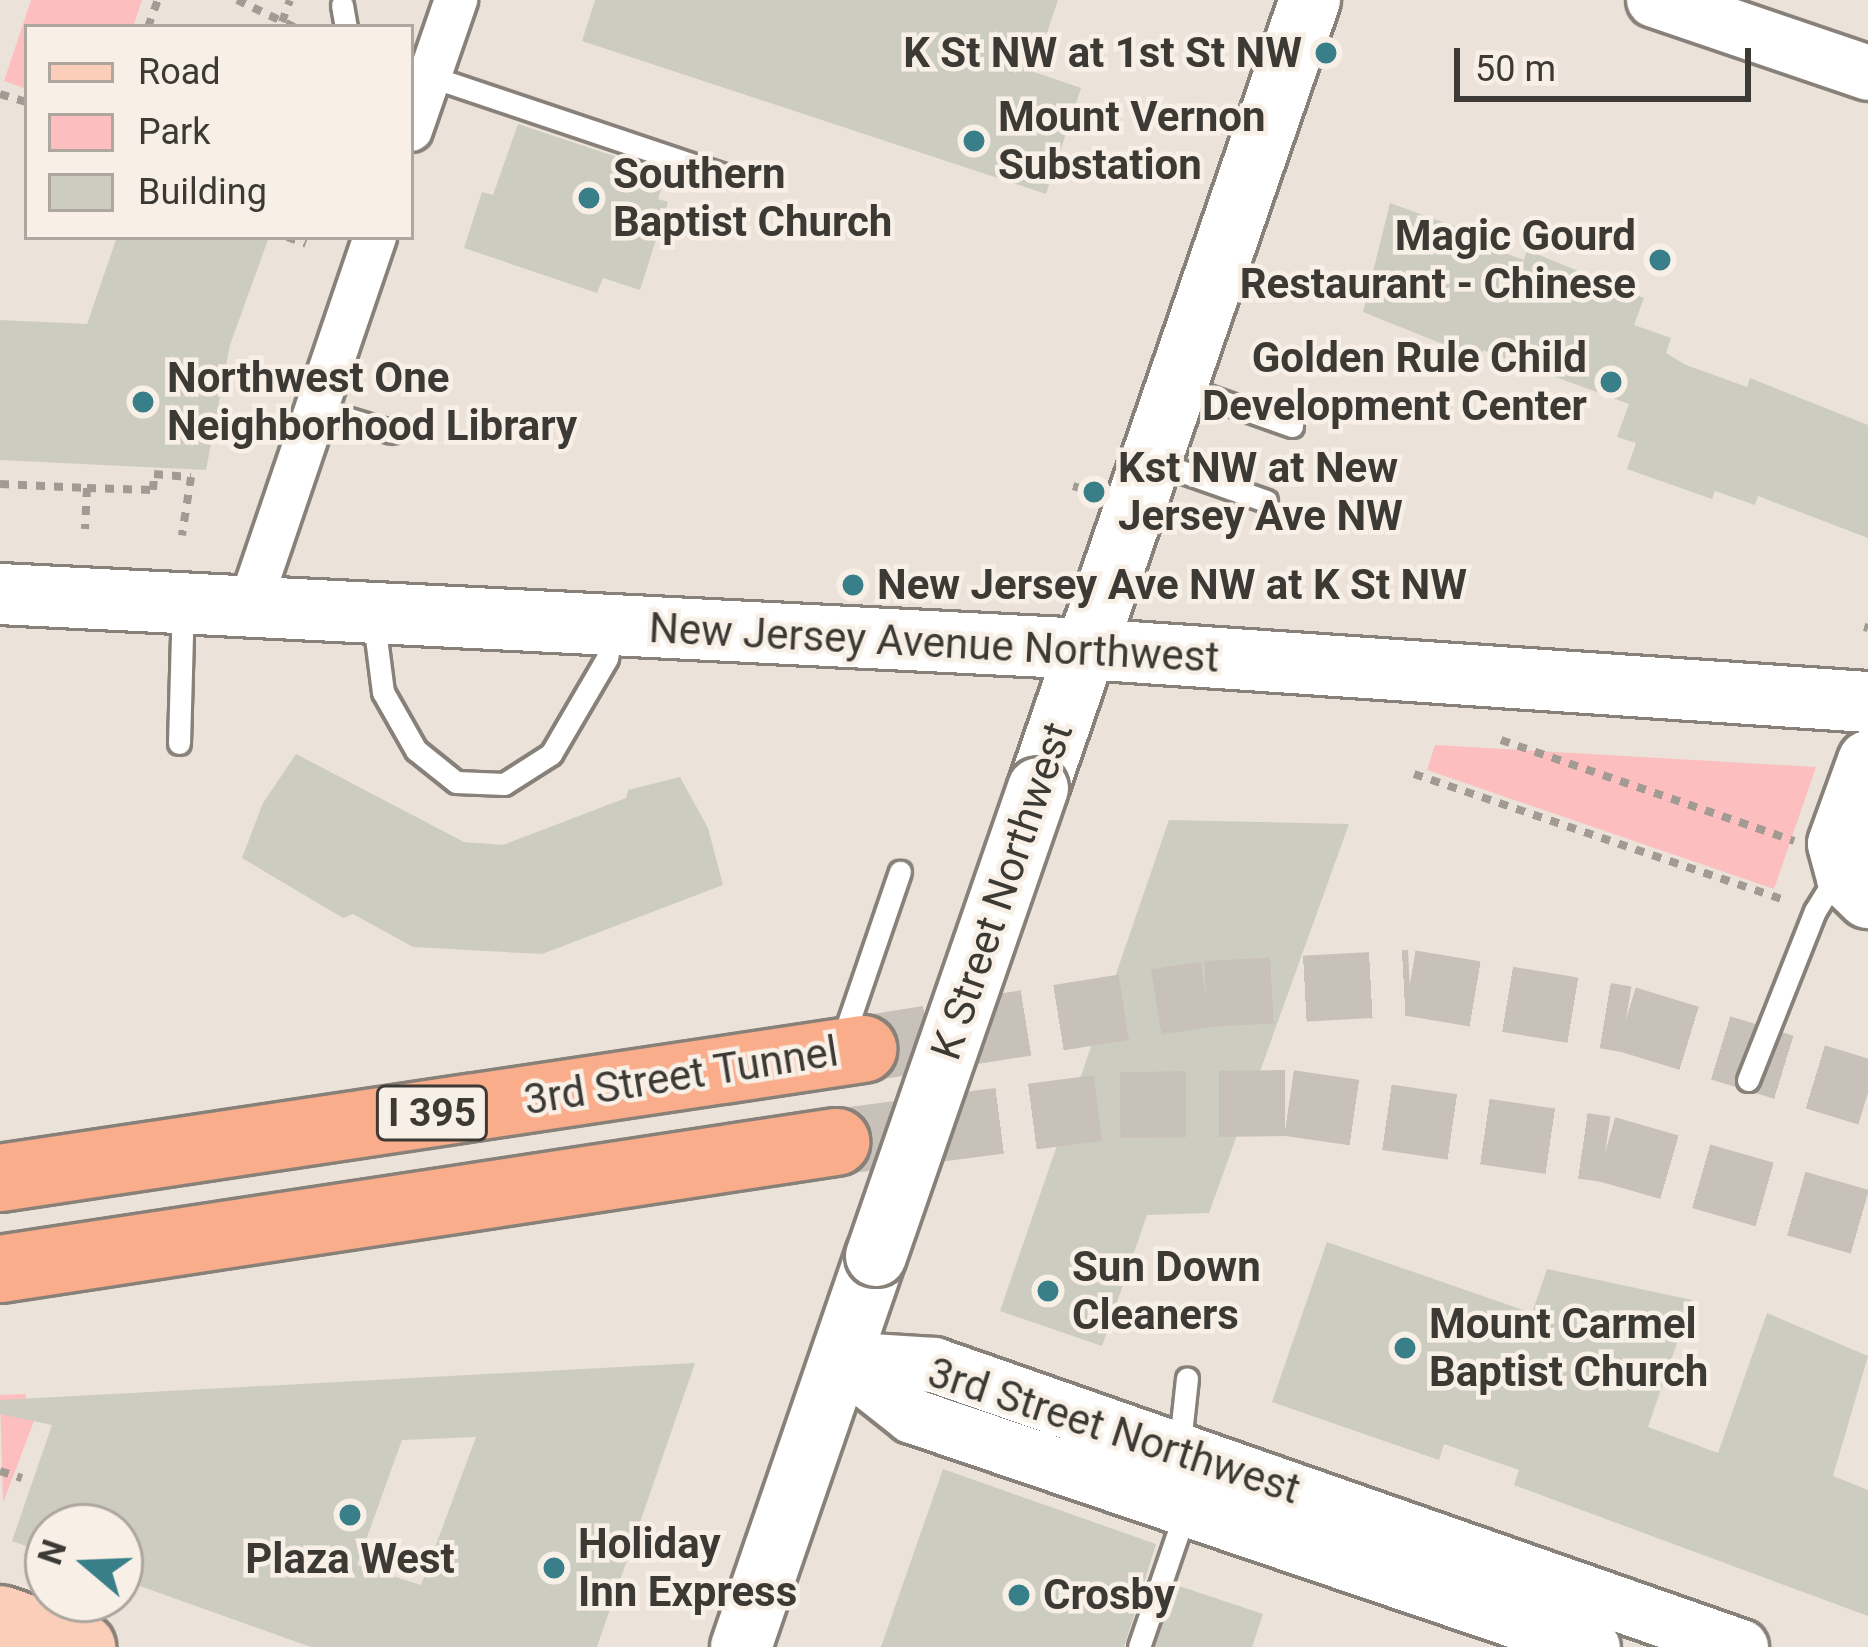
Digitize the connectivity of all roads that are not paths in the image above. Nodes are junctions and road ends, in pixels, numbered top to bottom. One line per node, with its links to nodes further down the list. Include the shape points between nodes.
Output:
1 (456, 0): 4 (street)
2 (1310, 0): 9 (main road, K Street Northwest)
3 (1654, 0): 5 (street)
4 (425, 65): 6 (street); 7 (lane)
5 (1868, 73)
6 (414, 116)
7 (724, 175)
8 (374, 240): 10 (street)
9 (1177, 385): 11 (lane); 13 (main road, K Street Northwest)
10 (316, 410): 12 (lane); 17 (street)
11 (1292, 426)
12 (392, 432)
13 (1151, 460): 14 (lane); 20 (main road, K Street Northwest)
14 (1266, 502)
15 (0, 595): 16 (main road, New Jersey Avenue Northwest)
16 (183, 604): 17 (main road, New Jersey Avenue Northwest); 22 (lane)
17 (249, 607): 18 (main road, New Jersey Avenue Northwest)
18 (373, 614): 19 (main road, New Jersey Avenue Northwest); 19 (lane, via 383,692 416,750 456,782 504,784 551,754 607,658)
19 (614, 625): 20 (main road, New Jersey Avenue Northwest)
20 (1086, 649): 21 (main road, New Jersey Avenue Northwest); 31 (main road, K Street Northwest, bridge)
21 (1868, 702)
22 (179, 743)
23 (1868, 760): 24 (main road, via 1840,832)
24 (1837, 870): 27 (lane)
25 (901, 872): 26 (lane)
26 (851, 1050): 29 (highway, 3rd Street Tunnel / I 395)
27 (1748, 1080)
28 (836, 1142): 30 (highway, 3rd Street Tunnel / I 395)
29 (0, 1178)
30 (0, 1269)
31 (840, 1359): 33 (street, 3rd Street Northwest, via 912,1416); 37 (main road, K Street Northwest)
32 (1186, 1378): 33 (lane)
33 (1184, 1478): 35 (street, 3rd Street Northwest); 38 (lane)
34 (0, 1619): 36 (main road)
35 (1582, 1632): 39 (street, 3rd Street Northwest)
36 (82, 1647)
37 (741, 1647)
38 (1139, 1647)
39 (1741, 1647)

